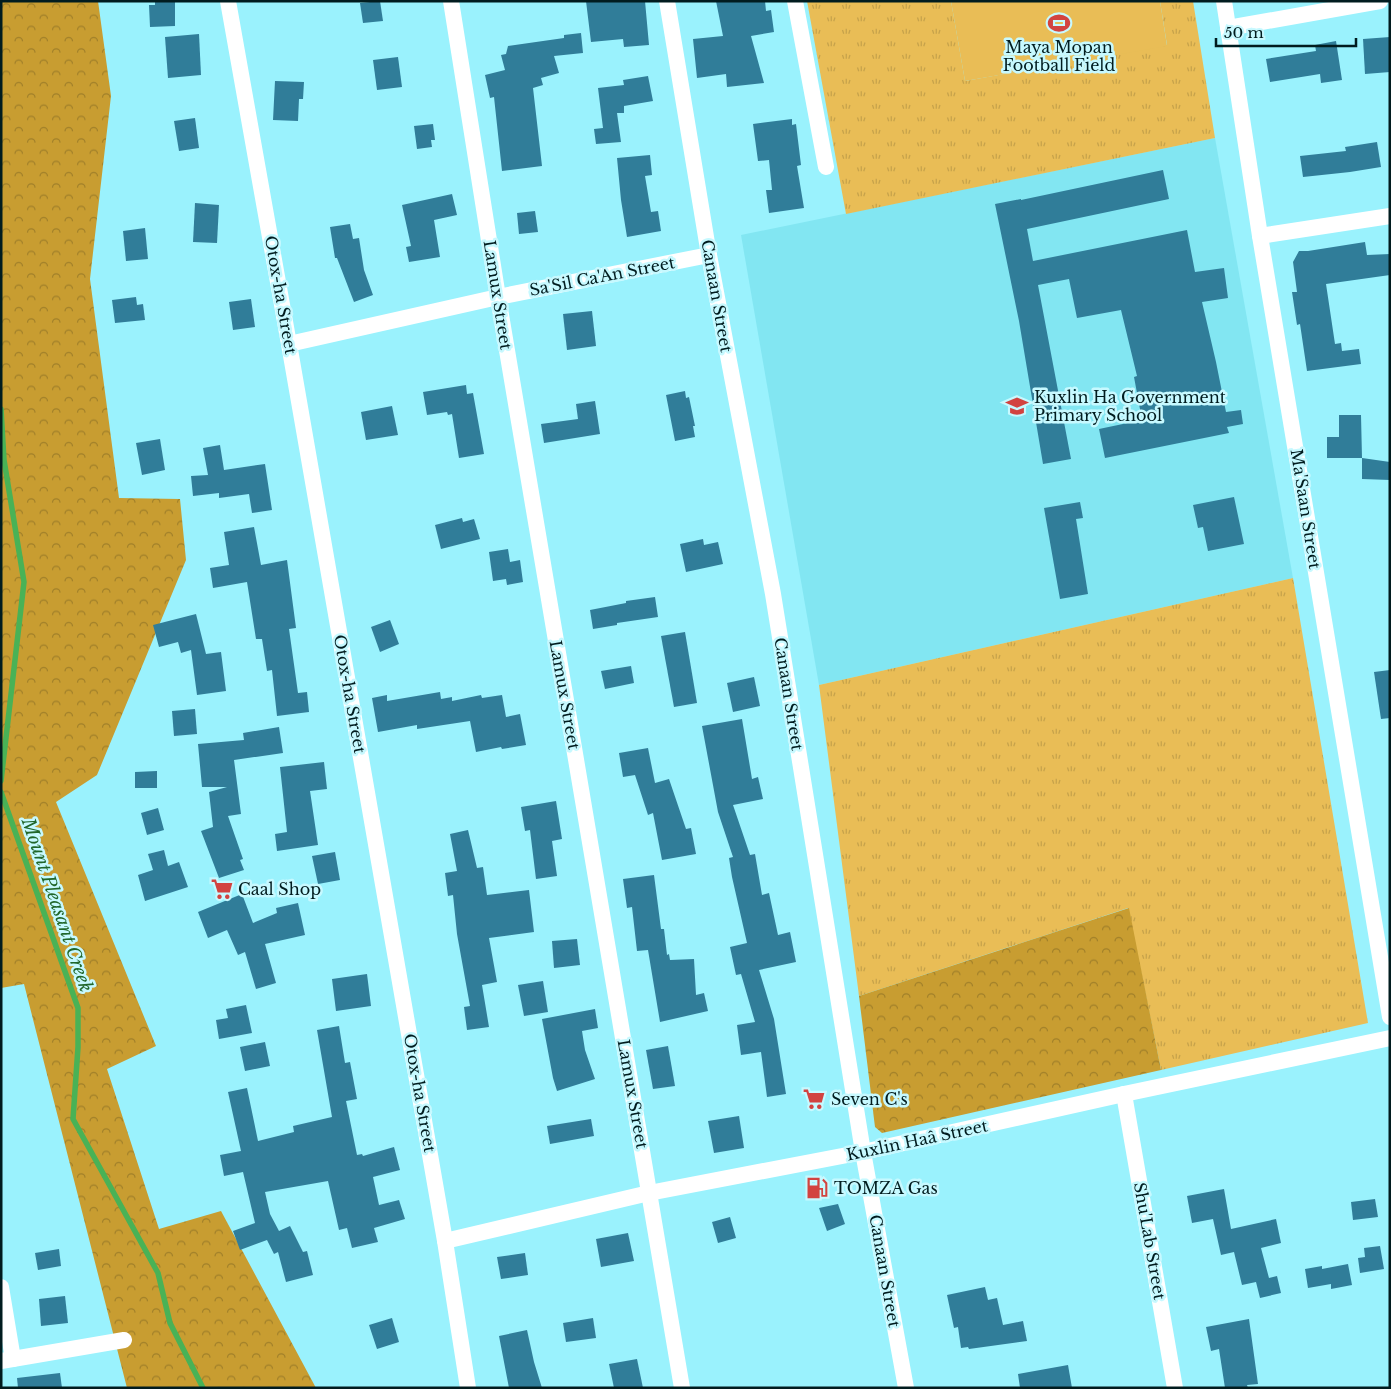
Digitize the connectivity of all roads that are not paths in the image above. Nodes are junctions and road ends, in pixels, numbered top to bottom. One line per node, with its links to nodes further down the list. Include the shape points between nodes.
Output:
1 (228, 1): 13 (street, Otox-ha Street)
2 (451, 1): 12 (street, Lamux Street)
3 (667, 1): 11 (street, Canaan Street)
4 (795, 1): 8 (street)
5 (1224, 1): 7 (street, Ma'Saan Street)
6 (1380, 1): 7 (street)
7 (1228, 28): 10 (street, Ma'Saan Street)
8 (826, 167)
9 (1390, 216): 10 (street)
10 (1260, 236): 14 (street, Ma'Saan Street)
11 (709, 255): 12 (street, Sa'Sil Ca'An Street); 17 (street, Canaan Street, via 773,594)
12 (498, 297): 13 (street, Sa'Sil Ca'An Street); 18 (street, Lamux Street)
13 (289, 344): 19 (street, Otox-ha Street)
14 (1390, 1017)
15 (1390, 1038): 16 (street, Kuxlin Haâ Street)
16 (1124, 1094): 17 (street, Kuxlin Haâ Street); 26 (street, Shu'Lab Street)
17 (863, 1152): 18 (street, Kuxlin Haâ Street); 25 (street, Canaan Street)
18 (649, 1193): 19 (street, Kuxlin Haâ Street); 24 (street, Lamux Street)
19 (445, 1241): 23 (street, Otox-ha Street)
20 (1, 1287): 22 (street)
21 (124, 1340): 22 (street)
22 (7, 1360)
23 (468, 1388)
24 (682, 1388)
25 (906, 1388)
26 (1175, 1388)

